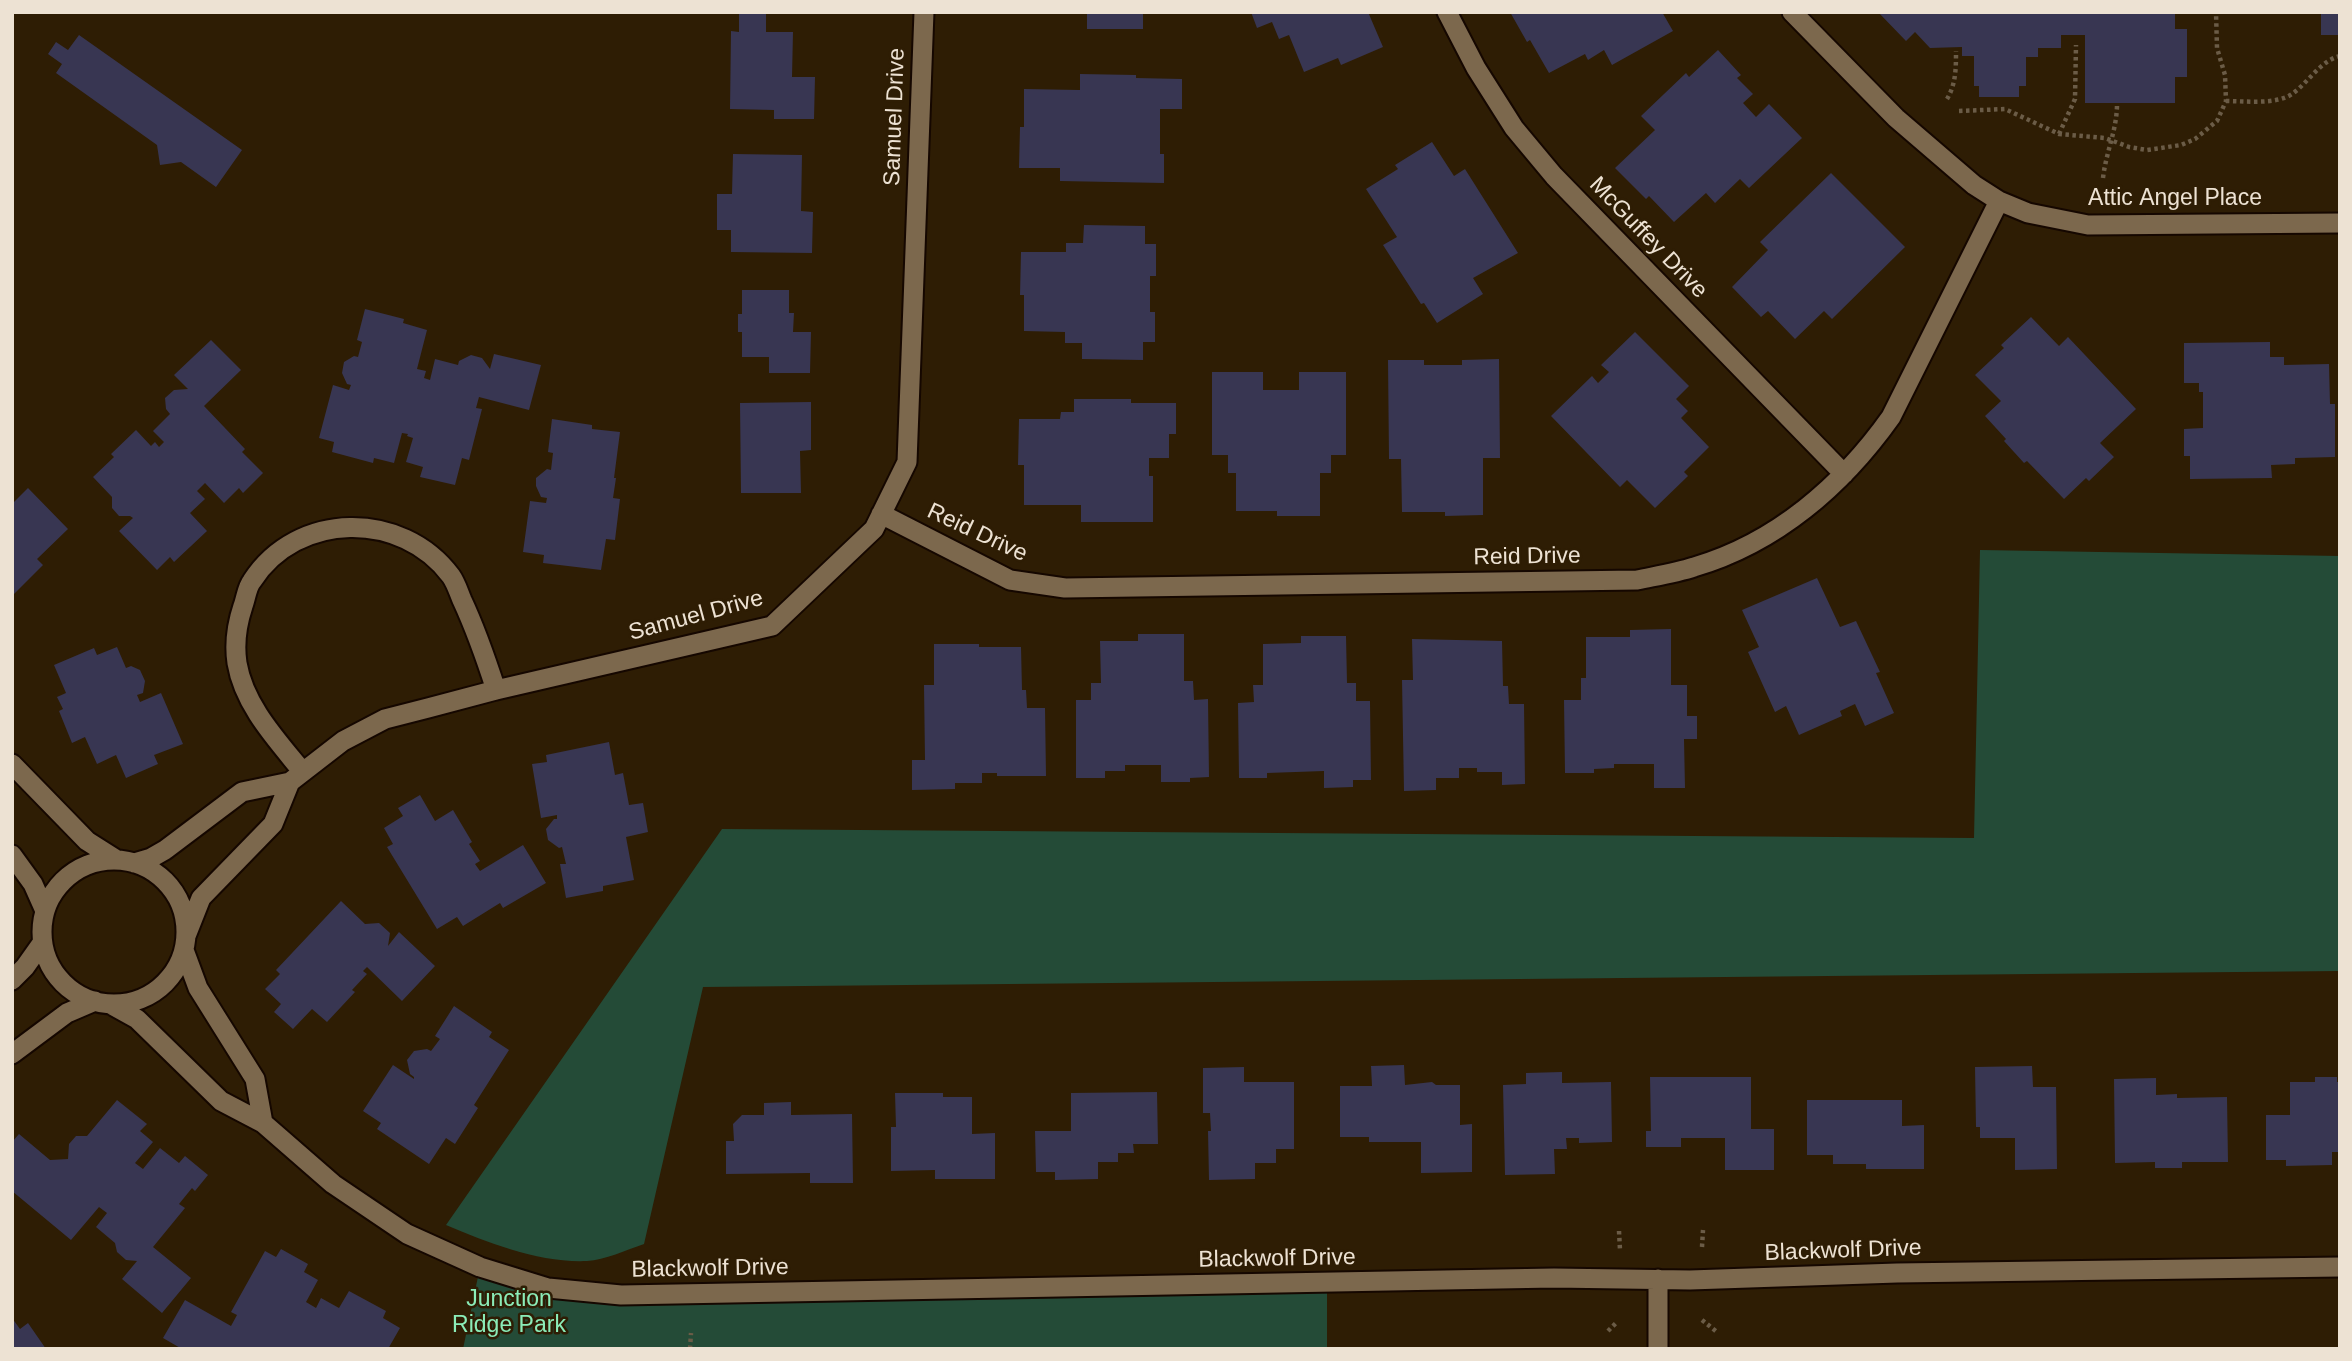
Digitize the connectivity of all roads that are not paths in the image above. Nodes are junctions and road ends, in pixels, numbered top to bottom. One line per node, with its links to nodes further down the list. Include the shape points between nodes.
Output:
1 (924, 12): 7 (street, Samuel Drive, via 907,462)
2 (1447, 12): 6 (street, McGuffey Drive, via 1514,128 1554,176)
3 (1792, 12): 4 (street, Attic Angel Place, via 1896,118)
4 (1999, 201): 5 (street, Attic Angel Place, via 2028,213 2088,225); 6 (street, Reid Drive, via 1891,418)
5 (2340, 223)
6 (1844, 474): 7 (street, Reid Drive, via 1813,505 1755,542 1695,567 1637,580 1065,588 1010,580)
7 (881, 514): 8 (street, Samuel Drive, via 874,529 772,626)
8 (496, 690): 10 (street, Samuel Drive, via 385,719 343,741); 10 (street, via 481,641 452,577 431,555 397,534 356,526 312,532 278,552 251,582 236,626 237,662 244,687)
9 (12, 764): 12 (street, via 88,841)
10 (296, 776): 12 (street, Samuel Drive, via 242,792 165,850 151,858); 15 (street, via 273,824 201,898)
11 (12, 855): 13 (street)
12 (126, 861): 13 (street, via 94,863 72,873 55,890); 15 (street, via 156,873 173,890 184,912)
13 (45, 911): 14 (street)
14 (42, 943): 16 (street); 17 (street, via 60,980 76,993)
15 (185, 943): 17 (street, via 174,972 157,990 134,1002); 19 (street, via 198,988 255,1079)
16 (12, 980)
17 (102, 1003): 18 (street, via 67,1013); 19 (street, Blackwolf Drive, via 137,1019 221,1101)
18 (12, 1054)
19 (263, 1123): 21 (street, Blackwolf Drive, via 333,1184 407,1234 480,1267 548,1288 621,1295)
20 (2340, 1266): 21 (street, Blackwolf Drive)
21 (1658, 1279): 22 (street)
22 (1658, 1349)

